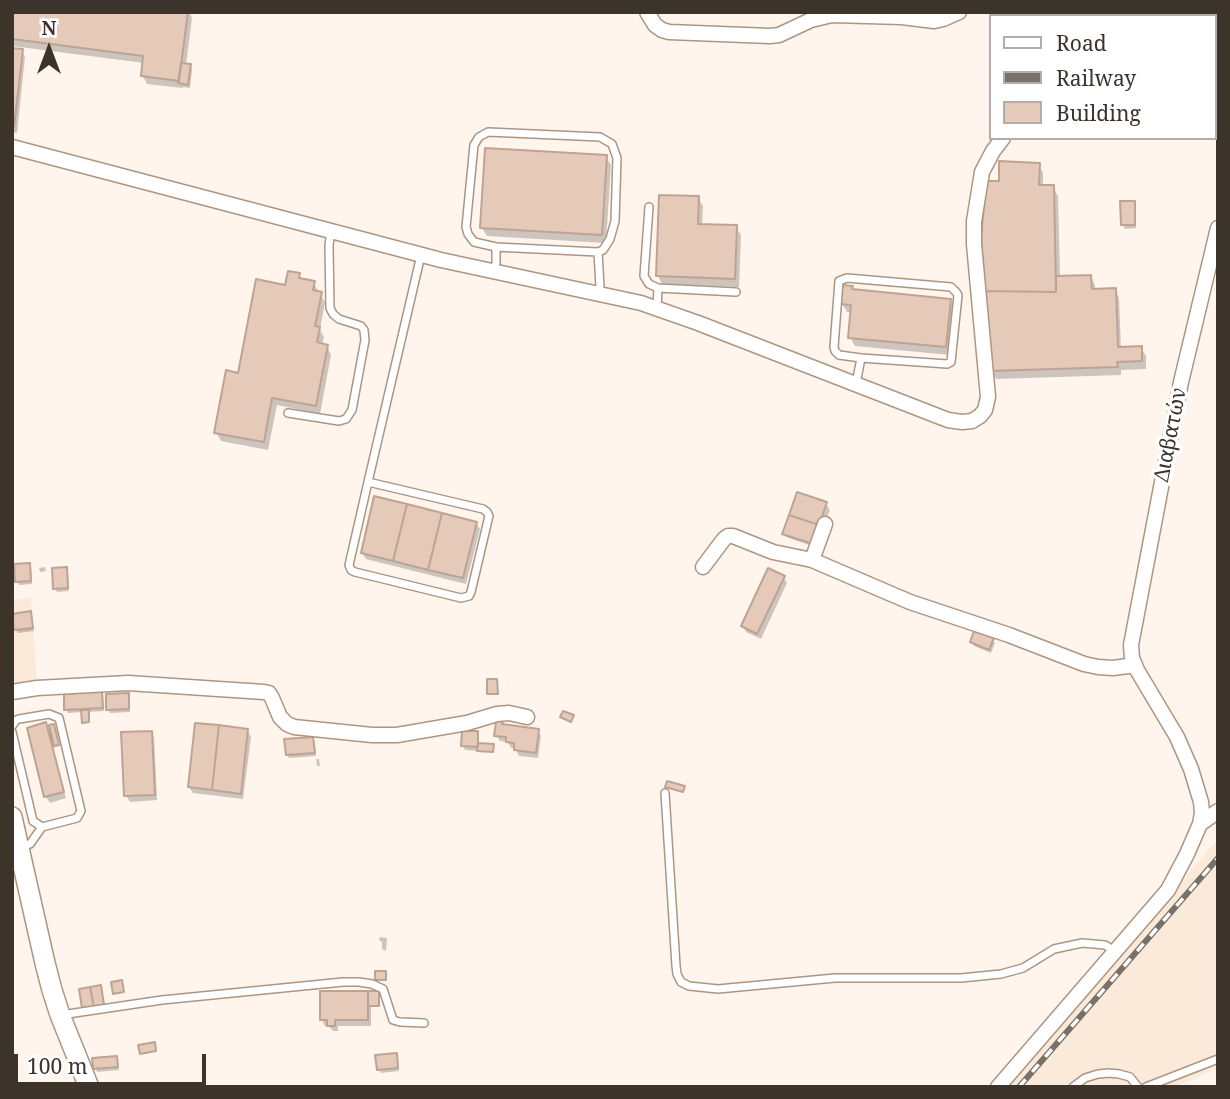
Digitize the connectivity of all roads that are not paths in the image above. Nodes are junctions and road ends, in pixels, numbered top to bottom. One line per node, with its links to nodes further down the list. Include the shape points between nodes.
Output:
1 (647, 12): 2 (street, via 654,24 669,32 770,36 832,15 934,21)
2 (959, 12)
3 (1001, 140): 17 (street, via 982,172 974,221 988,397 985,410 972,421 948,420)
4 (12, 147): 7 (street)
5 (649, 207): 12 (lane, via 644,276 649,285)
6 (1218, 228): 23 (street, Διαβατών, via 1181,382 1131,645)
7 (331, 231): 10 (street); 18 (lane, via 330,308 338,319 364,330 352,411 339,421)
8 (496, 247): 9 (lane); 9 (lane, via 474,242 466,227 474,145 488,132 600,137 612,144 617,158 615,221 606,246); 11 (lane)
9 (598, 252): 14 (lane)
10 (421, 254): 11 (street); 19 (lane)
11 (494, 271): 14 (street)
12 (658, 288): 13 (lane); 15 (lane)
13 (736, 292)
14 (599, 294): 15 (street)
15 (657, 309): 17 (street)
16 (861, 358): 16 (lane, via 835,351 842,279 947,287 956,292 951,362 947,365); 17 (lane)
17 (856, 384)
18 (288, 413)
19 (368, 482): 19 (lane, via 351,570 468,596 487,512)
20 (825, 524): 21 (street)
21 (812, 560): 22 (street, via 728,536); 23 (street, via 910,602 1084,664)
22 (703, 567)
23 (1135, 665): 31 (street, via 1191,769 1202,813)
24 (12, 692): 25 (street, via 128,683 264,692 269,693 280,717 294,727 386,736 497,714)
25 (527, 717)
26 (12, 726): 32 (lane, via 19,719 49,714 59,718 81,811 77,818)
27 (12, 732): 32 (lane, via 33,821)
28 (665, 793): 34 (lane, via 676,966 681,982 689,986 718,989 835,978 961,978 1023,968 1054,949 1082,943)
29 (1218, 811): 31 (street)
30 (12, 817): 33 (street)
31 (1200, 824): 34 (street, via 1168,890)
32 (42, 827): 33 (lane, via 30,844)
33 (19, 847): 35 (street)
34 (1116, 951): 39 (street)
35 (60, 1015): 36 (lane, via 162,1000 359,982 383,989 393,1020); 38 (street)
36 (424, 1023)
37 (1218, 1059): 42 (lane)
38 (89, 1087)
39 (998, 1087)
40 (1073, 1087): 41 (lane, via 1098,1073 1119,1073)
41 (1138, 1087)
42 (1146, 1087)

